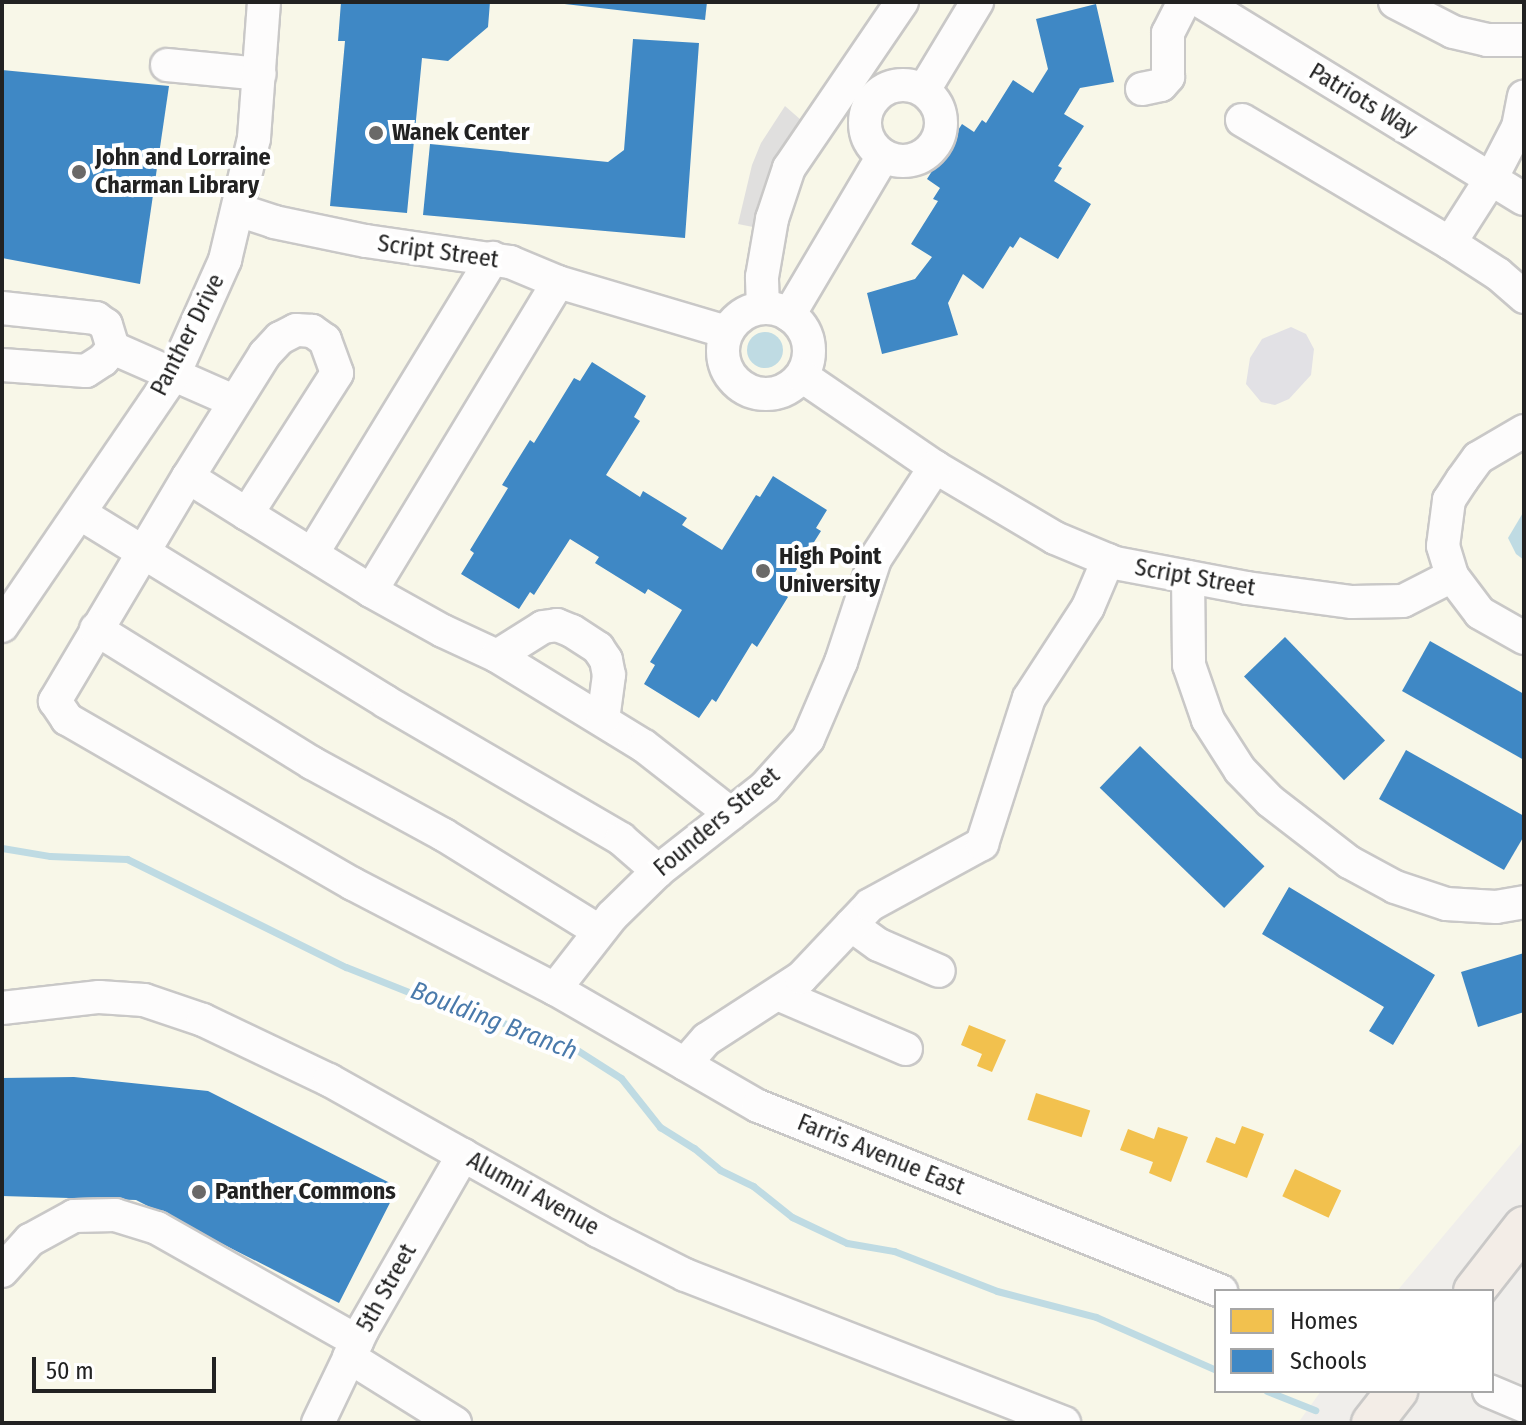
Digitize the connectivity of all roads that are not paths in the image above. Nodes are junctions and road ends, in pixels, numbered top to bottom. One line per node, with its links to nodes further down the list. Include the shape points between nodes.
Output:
1 (264, 2): 9 (street, Panther Drive)
2 (902, 2): 23 (street, via 789,168 772,219 762,277)
3 (977, 2): 11 (street)
4 (1184, 2): 10 (street, via 1168,33 1168,77 1161,85)
5 (1202, 2): 15 (street, Patriots Way)
6 (1395, 2): 7 (street, via 1453,32 1487,40)
7 (1524, 40)
8 (167, 65): 9 (street)
9 (260, 74): 17 (street, Panther Drive, via 254,138)
10 (1142, 89)
11 (924, 90): 14 (street, via 941,117 936,143 916,159); 14 (street, via 898,84 870,101 864,127)
12 (1524, 97): 15 (street, via 1518,127)
13 (1242, 120): 18 (street)
14 (883, 156): 23 (street)
15 (1491, 179): 16 (street, Patriots Way); 18 (street)
16 (1524, 199)
17 (238, 210): 19 (street, Script Street, via 366,241); 27 (street, Panther Drive, via 225,260)
18 (1450, 243): 21 (street)
19 (493, 258): 20 (street, Script Street); 36 (street)
20 (558, 282): 24 (street, Script Street); 40 (street)
21 (1524, 297)
22 (2, 308): 25 (street, via 96,318 106,325)
23 (776, 311): 24 (street, via 748,312); 28 (street, via 800,324 809,350)
24 (727, 332): 28 (street, via 724,361 740,386 766,395 780,393)
25 (113, 348): 26 (street, via 86,371); 27 (street)
26 (2, 365)
27 (175, 372): 29 (street); 33 (street, Panther Drive)
28 (802, 376): 31 (street, Script Street)
29 (234, 401): 32 (street); 34 (street, via 280,338 296,330 312,331 325,340 337,373)
30 (1524, 431): 38 (street, via 1478,458 1449,500 1443,546)
31 (935, 467): 37 (street, Script Street, via 1055,538); 46 (street, Founders Street, via 875,559 841,662 808,739 765,787)
32 (188, 477): 34 (street); 35 (street)
33 (81, 514): 35 (street); 41 (street, Panther Drive)
34 (247, 514): 36 (street)
35 (142, 553): 42 (street); 47 (street, via 621,839)
36 (312, 554): 40 (street)
37 (1108, 560): 39 (street, Script Street); 49 (street, via 1088,607 1029,698 982,844 870,905)
38 (1452, 576): 39 (street, Script Street, via 1403,601 1365,602); 43 (street, via 1480,613)
39 (1188, 577): 48 (street, via 1189,665 1208,720 1240,770 1270,801 1349,862 1395,887 1446,904 1496,907)
40 (371, 591): 44 (street)
41 (2, 626)
42 (96, 629): 50 (street); 52 (street, Farris Avenue East, via 55,701 67,719 340,876)
43 (1524, 638)
44 (497, 656): 45 (street); 45 (street, via 543,627 572,631 606,660)
45 (603, 720): 46 (street, via 678,769)
46 (731, 814): 47 (street, Founders Street)
47 (658, 871): 50 (street, Founders Street)
48 (1524, 902)
49 (851, 925): 51 (street, via 879,945); 53 (street)
50 (599, 931): 52 (street, Founders Street)
51 (939, 971)
52 (555, 989): 56 (street, Farris Avenue East)
53 (780, 995): 55 (street); 56 (street, via 707,1039)
54 (2, 1008): 57 (street, Alumni Avenue, via 99,997 144,1000 247,1039)
55 (906, 1049)
56 (685, 1064): 60 (street, Farris Avenue East, via 758,1106)
57 (463, 1155): 62 (street, 5th Street); 68 (street, Alumni Avenue, via 685,1275)
58 (1524, 1227): 61 (main road)
59 (2, 1271): 62 (street, via 30,1240 74,1216 115,1215 157,1228)
60 (1216, 1289)
61 (1476, 1289)
62 (353, 1349): 66 (street, 5th Street); 67 (street)
63 (1395, 1393): 69 (main road)
64 (1494, 1393): 65 (street)
65 (1524, 1406)
66 (318, 1423)
67 (455, 1423)
68 (1064, 1423)
69 (1372, 1423)

